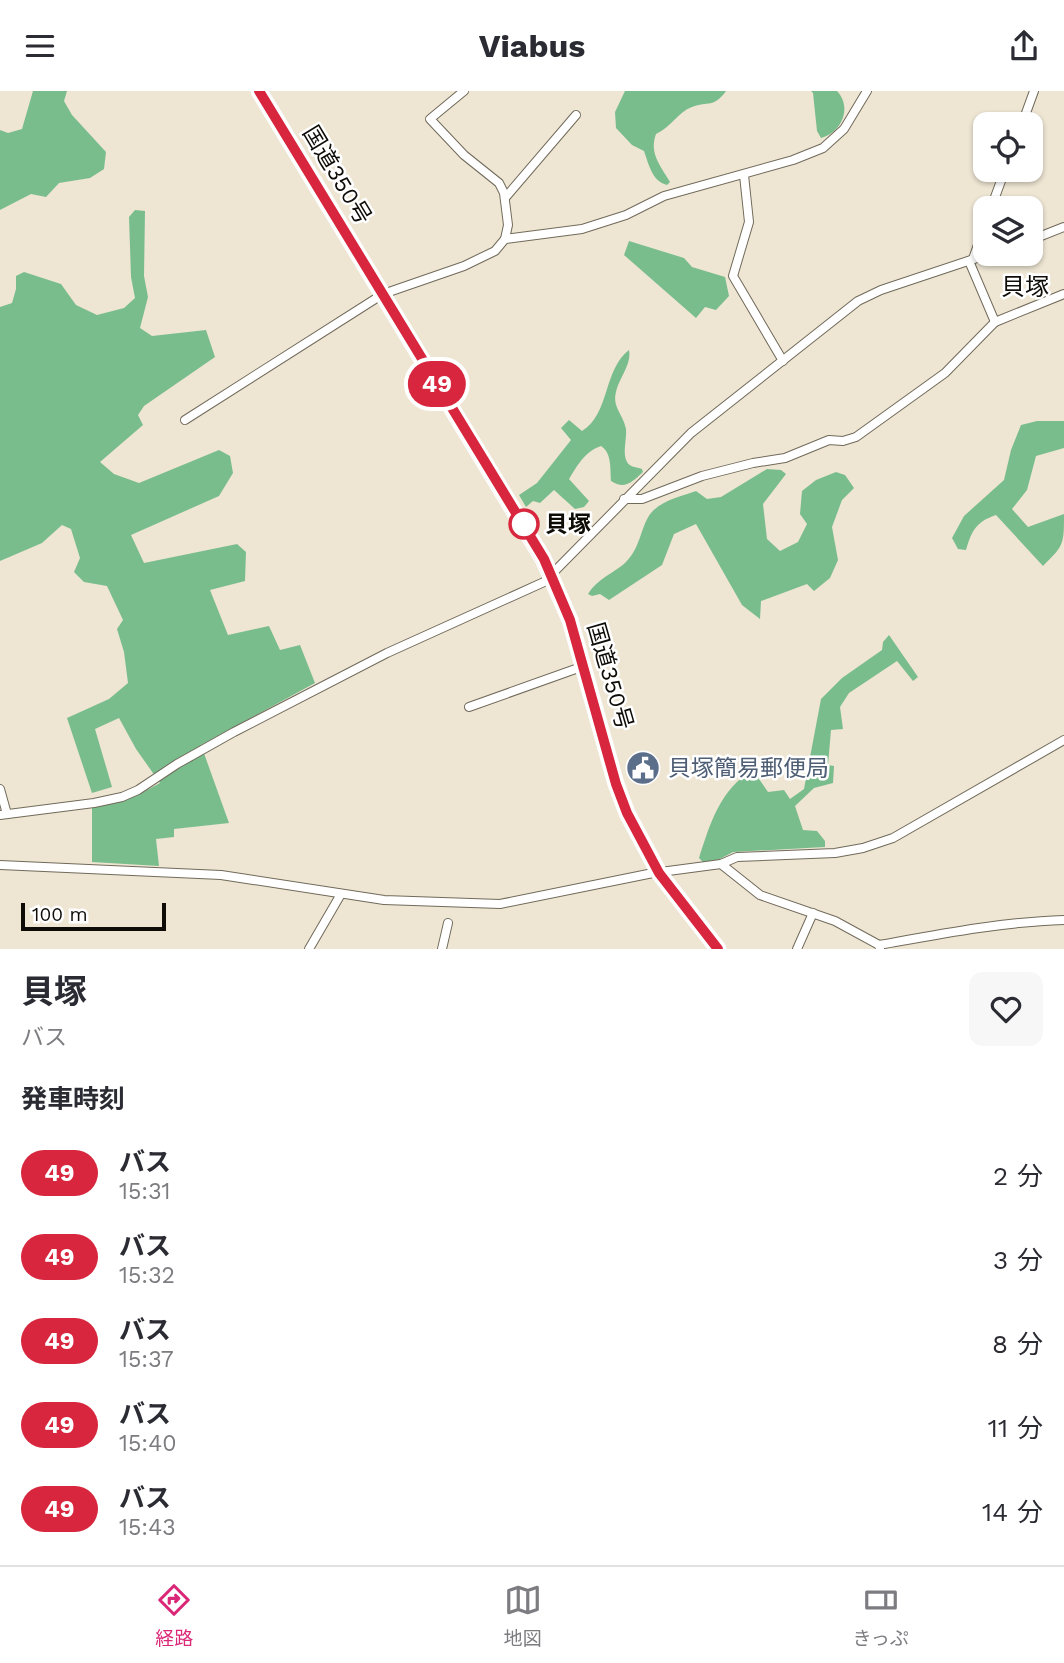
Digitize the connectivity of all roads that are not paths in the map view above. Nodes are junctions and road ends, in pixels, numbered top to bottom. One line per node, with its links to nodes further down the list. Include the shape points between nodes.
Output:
1 (259, 91): 14 (highway, 国道350号)
2 (464, 91): 8 (street, via 430,119 499,183)
3 (867, 91): 7 (street, via 844,129 823,148)
4 (1034, 91): 5 (street)
5 (1026, 112)
6 (576, 115): 8 (street)
7 (744, 175): 11 (street, via 664,196 582,229); 17 (street, via 749,222 733,277)
8 (505, 198): 11 (street)
9 (1064, 226): 10 (street)
10 (1043, 235)
11 (505, 239): 14 (street, via 495,251 464,266)
12 (973, 255): 13 (street)
13 (971, 260): 16 (street); 17 (street, via 858,301)
14 (383, 294): 18 (street); 20 (highway, 国道350号)
15 (1064, 294): 16 (street)
16 (995, 322): 19 (street, via 945,373 856,437 829,440 785,458 702,476 642,499)
17 (783, 361): 19 (street, via 691,433)
18 (186, 421)
19 (624, 499): 20 (street)
20 (552, 577): 21 (highway, 国道350号); 25 (street, via 387,653 234,732 138,790 94,803)
21 (584, 666): 22 (street); 28 (highway, 国道350号, via 616,784)
22 (469, 707)
23 (1064, 740): 26 (street, via 892,838 835,853 737,857)
24 (0, 789): 25 (street)
25 (4, 815)
26 (721, 864): 28 (street); 30 (street, via 760,895)
27 (0, 865): 29 (street, via 221,875)
28 (659, 873): 29 (street, via 500,904); 36 (highway, 国道350号)
29 (341, 894): 34 (street)
30 (813, 913): 33 (street, via 855,930); 37 (street)
31 (1064, 920): 33 (street, via 974,928)
32 (448, 923): 35 (street)
33 (879, 947)
34 (309, 949)
35 (443, 949)
36 (718, 949)
37 (797, 949)

